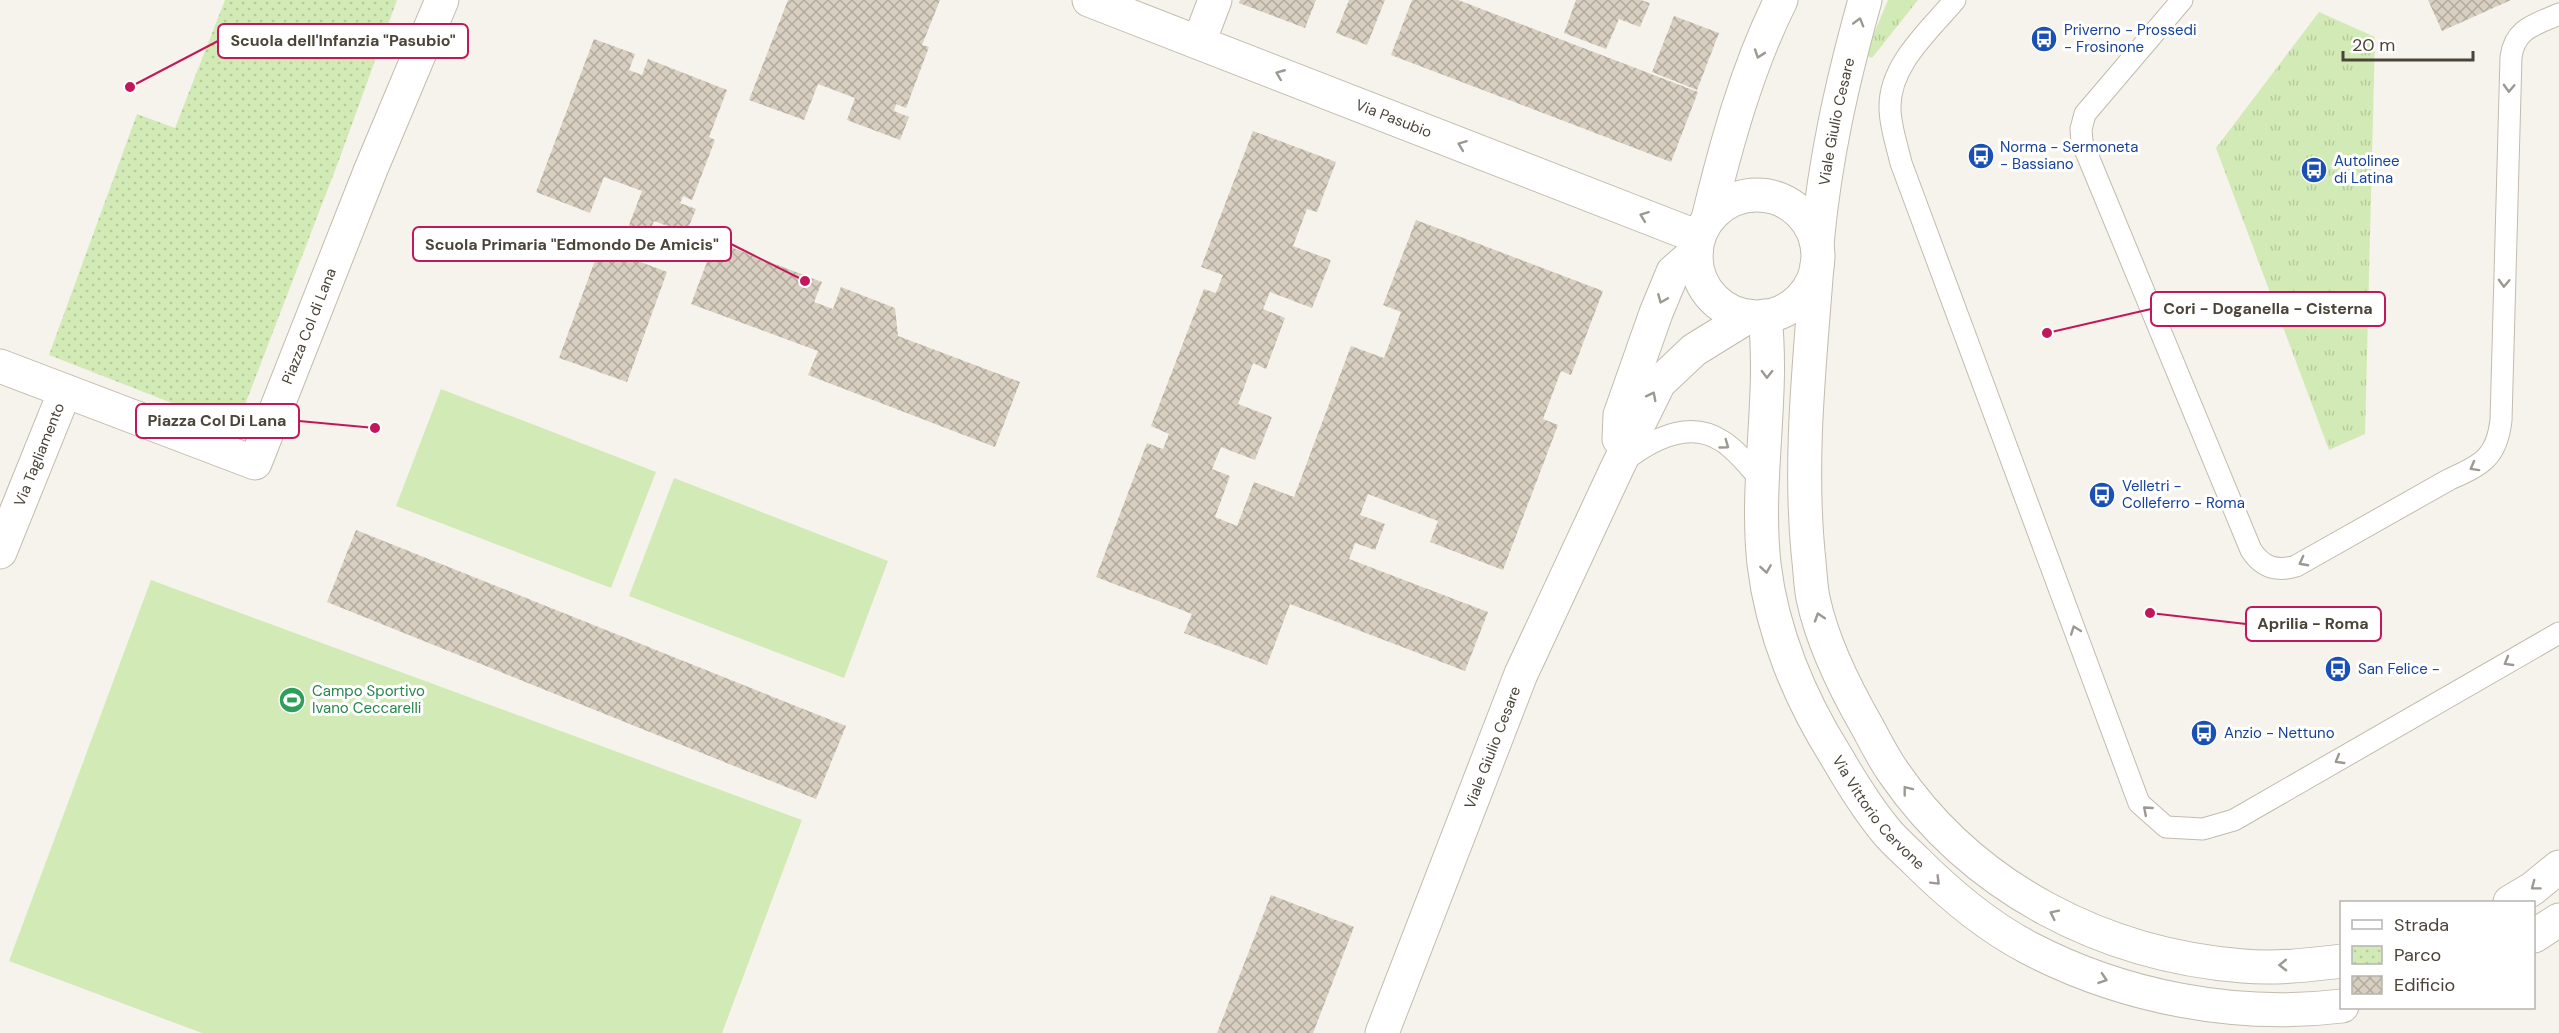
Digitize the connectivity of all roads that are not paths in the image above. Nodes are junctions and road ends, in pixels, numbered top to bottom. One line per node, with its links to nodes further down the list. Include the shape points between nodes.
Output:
1 (442, 0): 14 (street, Piazza Col di Lana, via 255,463)
2 (1089, 0): 9 (street, Via Pasubio)
3 (1215, 0): 9 (street)
4 (1781, 0): 10 (street, one-way to 10, via 1768,26 1724,153)
5 (1865, 0): 11 (street, Viale Giulio Cesare, one-way to 5, via 1823,179)
6 (1955, 0): 18 (lane, one-way to 6, via 2234,820 2203,829 2166,827 2139,803 1901,163 1890,109 1893,81 1903,62)
7 (2182, 0): 8 (lane, one-way to 7, via 2520,33 2513,43 2500,420 2494,449 2470,470 2283,570 2258,561 2251,549 2082,142 2085,114)
8 (2559, 14)
9 (1199, 42): 10 (street, Via Pasubio, one-way to 9)
10 (1701, 236): 11 (street, via 1723,205 1741,197 1761,195 1797,210 1810,225); 12 (street, via 1698,272 1706,289 1733,313); 15 (street, Viale Giulio Cesare, one-way to 15, via 1673,272 1656,314 1620,415)
11 (1817, 254): 12 (street, via 1811,284 1799,299 1783,310); 23 (street, one-way to 11, via 2244,966 2181,958 2088,929 2025,898 1985,870 1929,818 1893,772 1849,692 1813,599 1804,473)
12 (1757, 316): 15 (street, Viale Giulio Cesare, one-way to 12, via 1659,383 1694,350); 16 (street, Via Vittorio Cervone, one-way to 16, via 1768,340)
13 (0, 366): 14 (street)
14 (65, 391): 17 (street, Via Tagliamento)
15 (1617, 468): 16 (lane, one-way to 16, via 1643,446 1684,432 1722,441); 25 (street, Viale Giulio Cesare, via 1521,674)
16 (1762, 481): 24 (street, Via Vittorio Cervone, one-way to 24, via 1764,565 1776,620 1803,698 1886,831 1946,891 2026,946 2066,966 2119,984 2219,1006 2258,1010 2305,1011)
17 (0, 552)
18 (2559, 633)
19 (2559, 867): 20 (street, one-way to 20)
20 (2513, 901)
21 (2559, 920): 22 (street)
22 (2535, 935)
23 (2340, 961)
24 (2340, 1006)
25 (1382, 1033)

